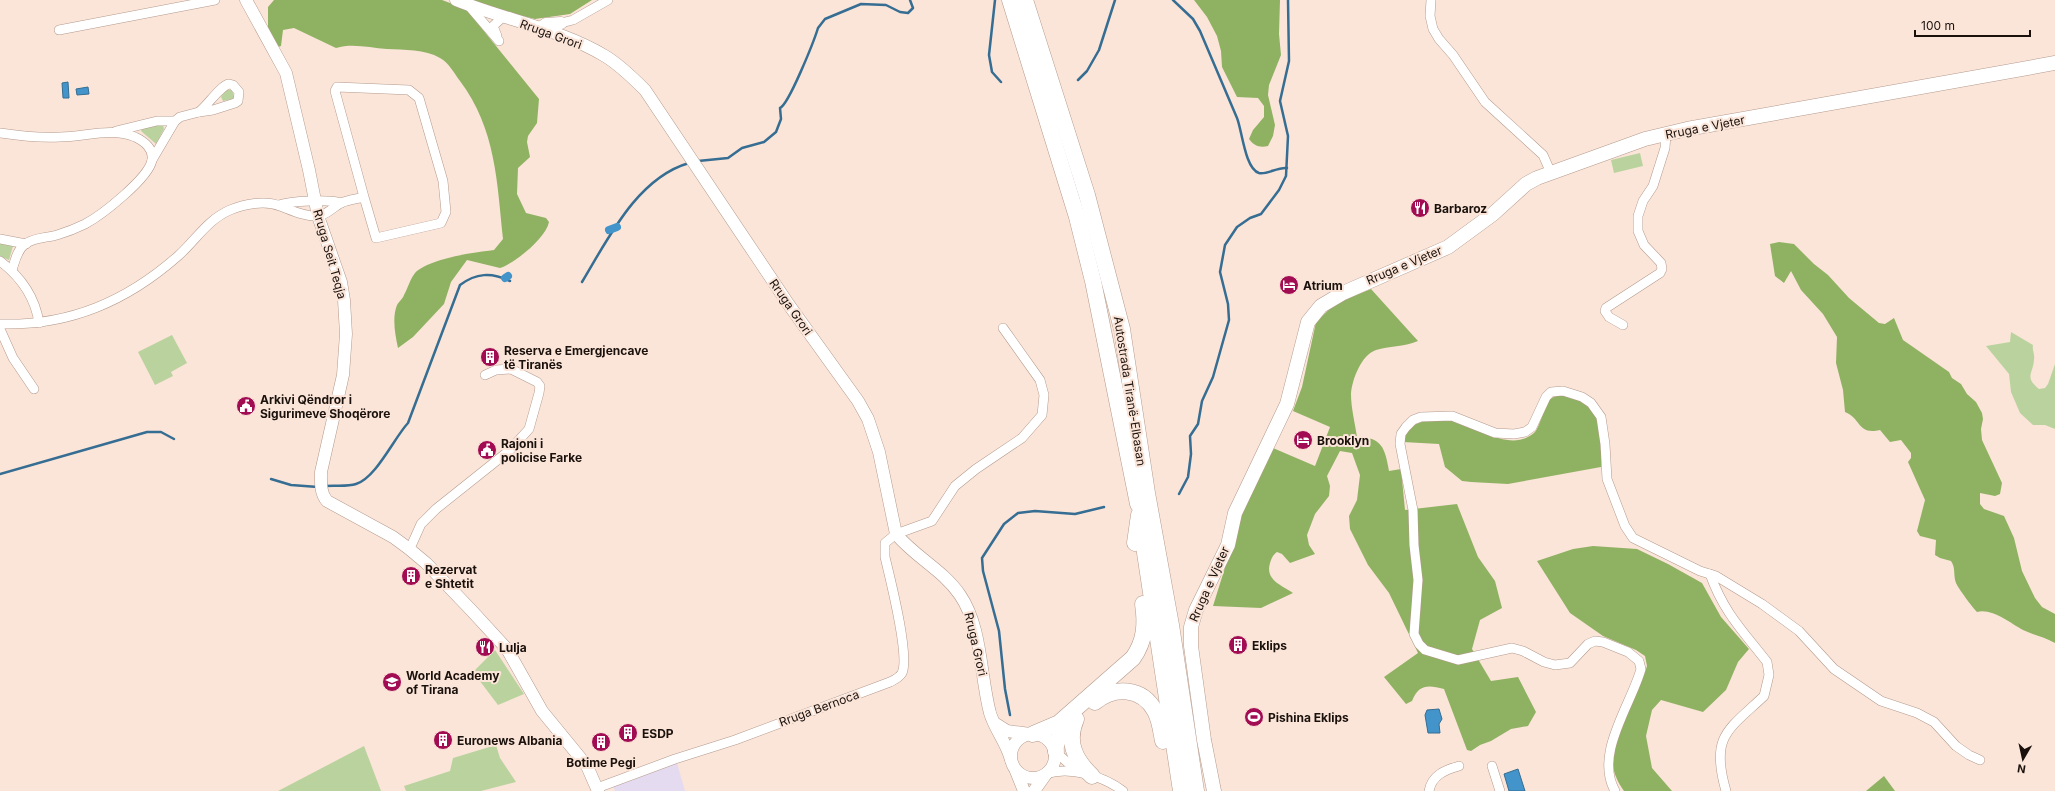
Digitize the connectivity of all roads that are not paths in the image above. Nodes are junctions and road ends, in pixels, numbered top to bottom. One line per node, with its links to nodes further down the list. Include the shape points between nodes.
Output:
1 (171, 0): 11 (street)
2 (215, 0): 11 (street)
3 (246, 0): 13 (main road, Rruga Seit Teqja)
4 (256, 0): 13 (main road)
5 (456, 0): 10 (main road, Rruga Grori)
6 (608, 0): 15 (street)
7 (1010, 0): 44 (highway, Autostrada Tiranë-Elbasan, via 1077,217 1093,281)
8 (1025, 0): 50 (highway, Autostrada Tiranë-Elbasan, via 1087,195 1122,329 1149,509 1171,625)
9 (1431, 0): 27 (street, via 1430,16 1439,39 1485,102 1543,155)
10 (468, 5): 12 (main road, Rruga Grori); 16 (street, via 499,40)
11 (176, 8): 18 (street)
12 (484, 10): 14 (main road, Rruga Grori); 16 (street)
13 (255, 17): 29 (main road, Rruga Seit Teqja, via 286,73)
14 (503, 17): 16 (street); 17 (main road, Rruga Grori)
15 (565, 22): 17 (main road, via 546,24); 19 (street); 19 (street, via 555,29)
16 (493, 26)
17 (539, 29): 19 (main road, Rruga Grori)
18 (59, 30)
19 (559, 36): 45 (main road, Rruga Grori, via 606,57 645,90 789,305 858,401 868,419 879,452)
20 (2049, 64): 25 (main road, Rruga e Vjeter)
21 (199, 112): 22 (street)
22 (174, 121): 23 (street, via 157,121); 26 (street)
23 (110, 132): 24 (street, via 61,137); 26 (street, via 123,133 143,141 152,152)
24 (0, 133)
25 (1666, 134): 27 (main road, Rruga e Vjeter, via 1645,139); 39 (street, via 1665,148 1653,186 1643,201 1638,216 1638,231 1644,245 1661,263 1662,269 1635,291 1606,308 1609,318)
26 (152, 161): 34 (street, via 143,175 98,216 76,228)
27 (1551, 173): 69 (main road, Rruga e Vjeter, via 1526,184 1493,214 1448,247 1422,260 1359,284 1321,306 1308,322 1287,404 1235,513 1228,545 1196,610 1191,627 1191,646 1204,740)
28 (364, 196): 28 (street, via 335,91 337,87 350,86 409,90 419,98 443,181 446,212 441,223 376,238); 30 (street)
29 (315, 202): 30 (street, via 330,200); 31 (street, via 290,201); 32 (main road, Rruga Seit Teqja)
30 (341, 203): 32 (street, via 332,211)
31 (279, 205): 32 (street, via 290,211); 37 (street, via 252,204 225,212 203,228 163,269 135,289 89,311)
32 (318, 216): 46 (main road, Rruga Seit Teqja, via 340,282 346,334 343,375 321,472 323,495 326,501 393,537)
33 (0, 239): 34 (street)
34 (26, 244): 36 (street, via 16,255)
35 (0, 261): 36 (street)
36 (12, 270): 37 (street, via 29,292 37,308)
37 (39, 323): 38 (street)
38 (0, 324)
39 (1623, 325)
40 (1003, 328): 45 (street, via 1040,380 1044,395 1042,415 1022,438 955,486 932,521)
41 (0, 329): 43 (street, via 13,358)
42 (484, 375): 46 (street, via 496,370 511,369 540,386 529,429 510,450 436,509 421,524)
43 (34, 389)
44 (1139, 515): 51 (highway, via 1136,549 1145,625 1142,642 1117,673 1059,723); 52 (highway, Autostrada Tiranë-Elbasan)
45 (896, 534): 49 (main road, Rruga Grori, via 904,544 944,576 968,608); 60 (street, Rruga Bernoca, via 886,543 885,557 904,655 902,672 896,679)
46 (408, 548): 60 (main road, Rruga Seit Teqja, via 426,563 507,649 542,711 587,766)
47 (1710, 574): 54 (street, via 1762,604 1790,624 1834,669 1881,701 1917,713 1934,722 1956,746); 72 (street, via 1642,544 1629,535 1607,479 1601,417 1591,403 1573,392 1551,392 1546,397 1532,427 1525,432 1495,434 1452,416 1441,416 1413,420 1401,434 1401,454 1413,510 1418,580 1414,634 1419,644 1425,650 1458,660 1512,648 1555,665 1570,662 1588,644 1595,641 1632,655 1639,662 1641,669 1611,744 1610,773); 73 (street, via 1726,610 1768,668 1764,696 1727,731 1722,741 1721,763)
48 (1079, 716): 53 (highway, via 1061,734 1055,746); 59 (highway, via 1072,731 1072,748 1080,765); 64 (highway, via 1112,692 1130,692 1147,700 1155,710 1160,724)
49 (993, 719): 51 (main road, via 998,726 1007,731); 55 (main road, Rruga Grori)
50 (1185, 726): 67 (highway, Autostrada Tiranë-Elbasan); 68 (highway, via 1195,751)
51 (1032, 734): 53 (main road, via 1047,739); 55 (main road, via 1016,742 1012,752)
52 (1173, 742): 65 (highway); 66 (highway, Autostrada Tiranë-Elbasan)
53 (1056, 752): 58 (main road, via 1052,769); 59 (street, via 1068,763)
54 (1980, 760)
55 (1014, 766): 58 (main road, via 1030,778); 61 (main road, Rruga Grori)
56 (1459, 766): 70 (street, via 1442,772 1430,784)
57 (1492, 766): 71 (street)
58 (1046, 774): 59 (street, via 1066,771); 62 (main road)
59 (1092, 776): 63 (street)
60 (597, 789)
61 (1024, 791)
62 (1034, 791)
63 (1123, 791)
64 (1170, 791)
65 (1177, 791)
66 (1181, 791)
67 (1196, 791)
68 (1203, 791)
69 (1214, 791)
70 (1429, 791)
71 (1500, 791)
72 (1615, 791)
73 (1726, 791)

